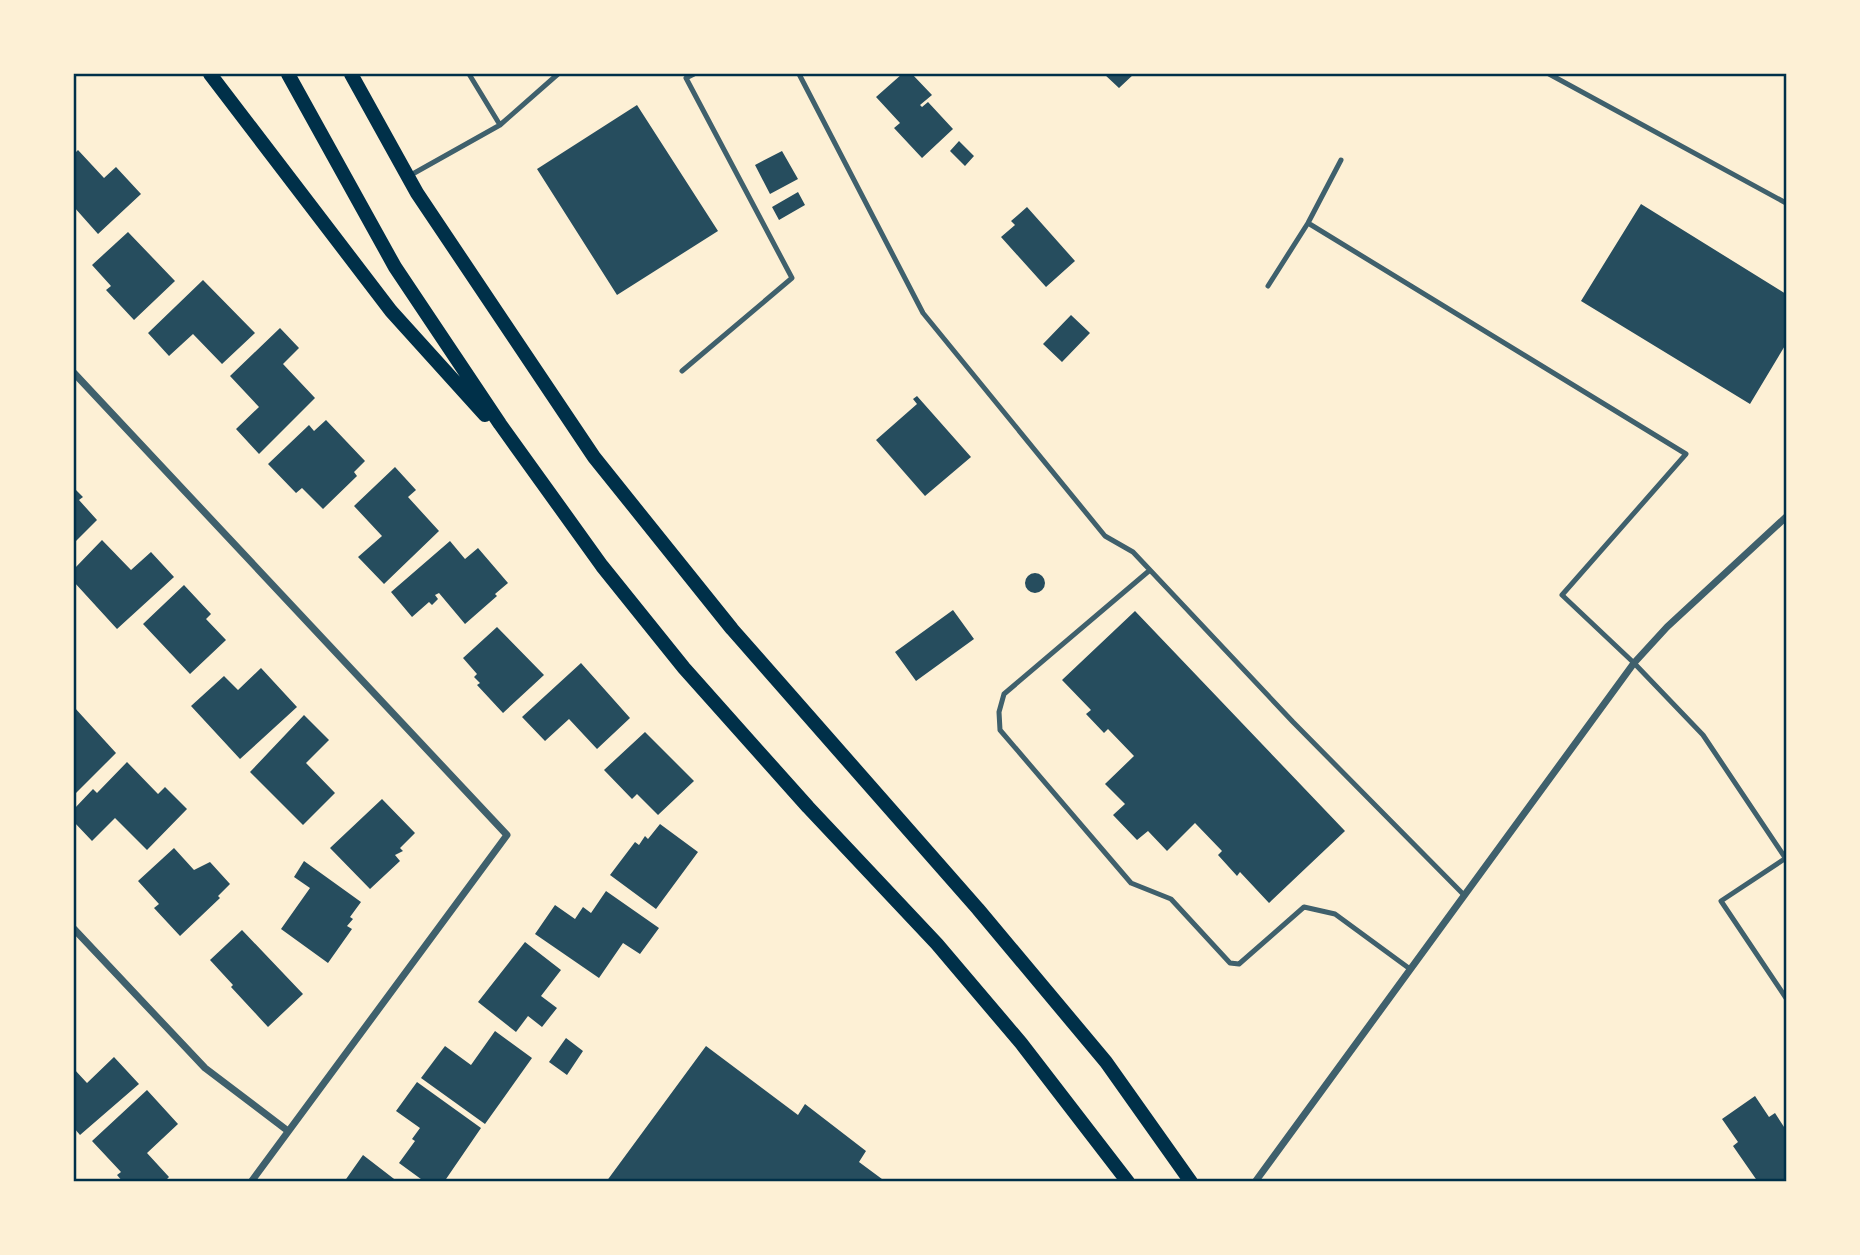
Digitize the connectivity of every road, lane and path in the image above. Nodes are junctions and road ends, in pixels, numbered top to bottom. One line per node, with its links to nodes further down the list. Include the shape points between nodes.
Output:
1 (210, 74): 17 (main road, via 391,311)
2 (288, 74): 17 (main road, via 395,267)
3 (351, 74): 11 (main road)
4 (470, 74): 9 (lane)
5 (558, 74): 9 (lane)
6 (694, 74): 15 (lane, via 686,78 792,278)
7 (799, 74): 19 (lane, via 923,313 1105,536 1133,552)
8 (1549, 74): 12 (lane)
9 (500, 125): 11 (lane)
10 (1341, 160): 13 (lane)
11 (409, 176): 29 (main road, via 594,457 741,639 1106,1062)
12 (1787, 202)
13 (1308, 223): 14 (lane); 20 (lane, via 1686,454 1562,595)
14 (1268, 286)
15 (681, 372)
16 (74, 373): 26 (street, via 507,835)
17 (526, 460): 28 (main road, via 602,566 684,668 937,944)
18 (1787, 517): 20 (street)
19 (1150, 570): 22 (lane); 24 (lane, via 1004,694 1000,730 1131,883 1171,899 1230,963 1239,964 1304,907 1335,914)
20 (1634, 663): 21 (lane, via 1703,735); 22 (street)
21 (1786, 859): 25 (lane, via 1721,901)
22 (1464, 895): 24 (street)
23 (74, 929): 26 (street, via 205,1068)
24 (1410, 968): 30 (street)
25 (1787, 999)
26 (288, 1131): 27 (street)
27 (251, 1181)
28 (1128, 1181)
29 (1191, 1181)
30 (1255, 1181)

